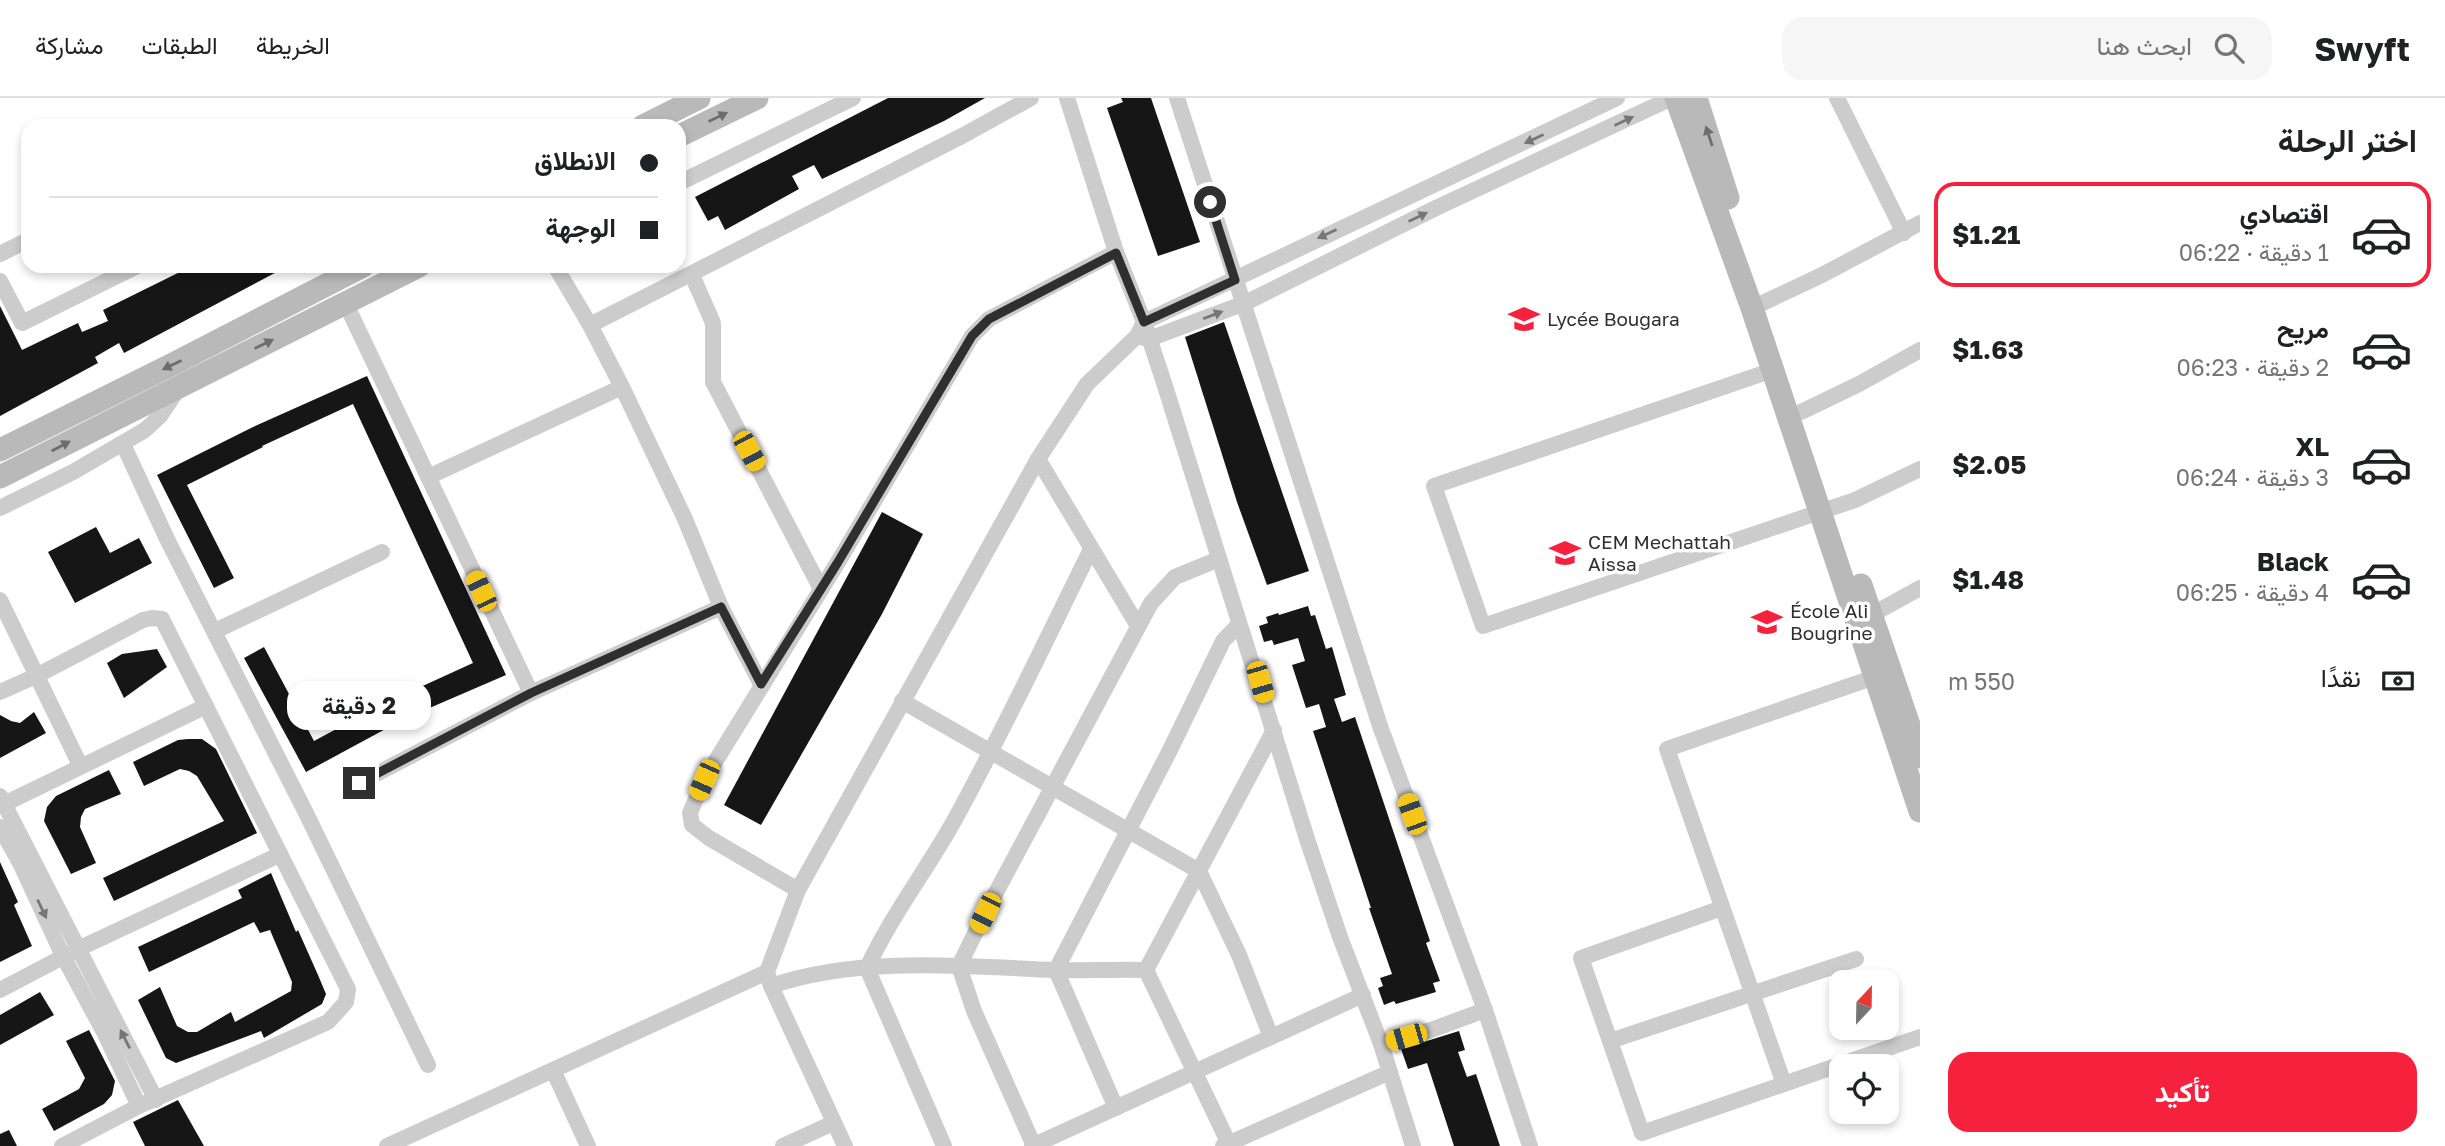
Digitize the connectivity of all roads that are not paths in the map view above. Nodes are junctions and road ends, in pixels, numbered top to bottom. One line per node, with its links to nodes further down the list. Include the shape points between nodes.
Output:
1 (699, 98): 11 (main road)
2 (757, 98): 12 (main road, one-way to 2)
3 (853, 98): 13 (street)
4 (1031, 98): 23 (street)
5 (1067, 98): 17 (street)
6 (1177, 98): 24 (street)
7 (1617, 98): 24 (street, one-way to 24)
8 (1674, 98): 26 (street, one-way to 8); 28 (main road)
9 (1696, 98): 28 (main road, one-way to 9)
10 (1837, 98): 15 (street)
11 (657, 119)
12 (686, 133)
13 (686, 180)
14 (1920, 223): 15 (street)
15 (1904, 233): 28 (street)
16 (21, 244): 18 (street)
17 (1116, 253): 30 (street); 48 (street, via 989,319 972,336)
18 (0, 254)
19 (123, 273): 25 (street, via 22,324)
20 (350, 273): 37 (main road, one-way to 37)
21 (406, 273): 27 (main road)
22 (559, 273): 29 (street)
23 (692, 275): 29 (street); 48 (street, via 713,323 713,382)
24 (1235, 280): 26 (street); 30 (street)
25 (0, 281)
26 (1245, 303): 30 (street, one-way to 26); 87 (street, via 1380,726)
27 (346, 304): 34 (main road, one-way to 27); 41 (street)
28 (1758, 306): 32 (main road); 35 (main road)
29 (590, 325): 33 (street)
30 (1143, 332): 38 (street, via 1087,384); 46 (street)
31 (1920, 350): 35 (street)
32 (1773, 370): 43 (main road); 43 (street, via 1434,486 1483,626)
33 (622, 387): 41 (street); 50 (street)
34 (178, 388): 36 (street, via 160,416); 40 (main road, one-way to 34)
35 (1801, 412): 43 (main road)
36 (123, 444): 42 (street); 54 (street)
37 (0, 450)
38 (1038, 459): 44 (street); 60 (street)
39 (1920, 469): 43 (street)
40 (0, 477)
41 (428, 477): 59 (street)
42 (0, 509)
43 (1827, 509): 51 (main road); 56 (main road)
44 (1091, 549): 53 (street); 64 (street)
45 (382, 552): 54 (street)
46 (1219, 559): 52 (street); 53 (street, via 1175,577)
47 (1920, 588): 51 (street)
48 (821, 589): 57 (street)
49 (0, 600): 55 (street)
50 (721, 607): 57 (street); 59 (street)
51 (1871, 615): 62 (main road)
52 (1240, 624): 63 (street); 72 (street, via 1223,641)
53 (1138, 626): 68 (street)
54 (215, 631): 92 (street)
55 (38, 676): 58 (street); 61 (street, via 143,620 162,619); 66 (street)
56 (1875, 677): 62 (main road); 76 (street, via 1667,749)
57 (761, 684): 75 (street, via 704,780 690,813 692,825)
58 (0, 692)
59 (531, 693): 67 (street)
60 (902, 701): 64 (street); 75 (street)
61 (206, 706): 66 (street); 73 (street)
62 (1904, 712): 65 (main road); 70 (main road)
63 (1274, 730): 74 (street); 86 (street)
64 (991, 752): 68 (street); 80 (street)
65 (1920, 757)
66 (80, 765): 69 (street)
67 (359, 783)
68 (1053, 787): 72 (street); 79 (street)
69 (1, 802): 77 (street)
70 (1920, 811)
71 (0, 827): 77 (street, one-way to 77)
72 (1128, 829): 74 (street); 81 (street)
73 (279, 855): 77 (street); 97 (street, via 348,989 346,1002 328,1022)
74 (1199, 871): 82 (street); 88 (street, via 1240,955)
75 (798, 890): 83 (street)
76 (1723, 908): 85 (street); 90 (street, via 1581,958)
77 (71, 953): 84 (street); 97 (street, one-way to 77); 98 (street)
78 (1856, 959): 85 (street)
79 (960, 966): 80 (street); 81 (street); 108 (street, via 974,1011)
80 (867, 968): 83 (street); 107 (street)
81 (1056, 970): 82 (street); 99 (street)
82 (1146, 970): 94 (street)
83 (769, 979): 93 (street); 100 (street)
84 (0, 990)
85 (1752, 993): 90 (street); 96 (street)
86 (1363, 995): 88 (street); 91 (street)
87 (1485, 1010): 91 (street); 110 (street)
88 (1272, 1037): 94 (street)
89 (1920, 1037): 96 (street)
90 (1611, 1041): 96 (street, via 1642,1133)
91 (1381, 1044): 95 (street)
92 (428, 1065)
93 (553, 1070): 103 (street); 104 (street)
94 (1195, 1072): 99 (street); 101 (street)
95 (1390, 1072): 101 (street); 109 (street)
96 (1784, 1084)
97 (156, 1100): 98 (street)
98 (139, 1106): 102 (street)
99 (1116, 1108): 108 (street)
100 (834, 1123): 105 (street); 106 (street)
101 (1227, 1145)
102 (62, 1146)
103 (387, 1146)
104 (588, 1146)
105 (783, 1146)
106 (845, 1146)
107 (944, 1146)
108 (1034, 1146)
109 (1413, 1146)
110 (1530, 1146)

